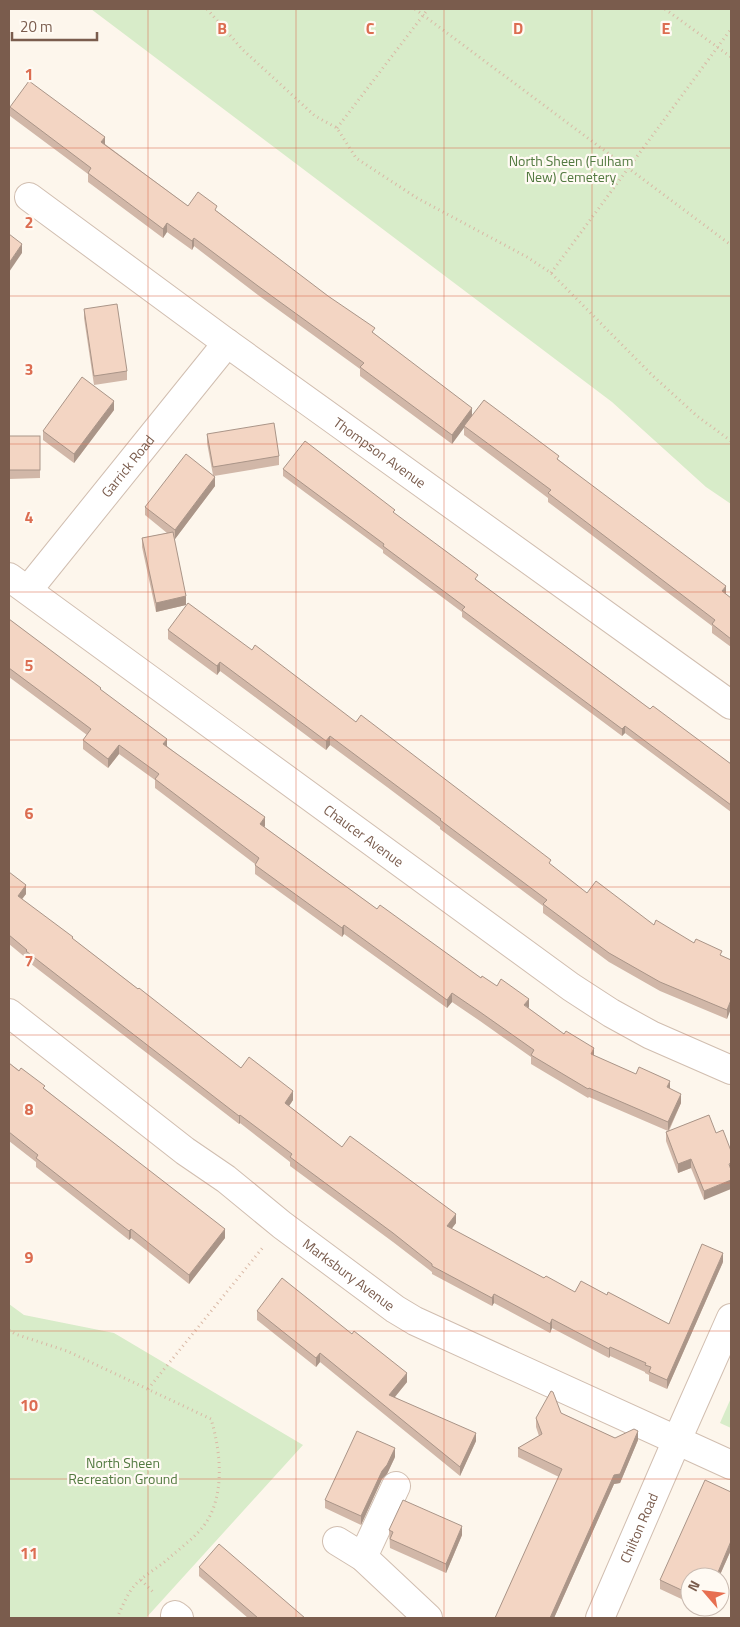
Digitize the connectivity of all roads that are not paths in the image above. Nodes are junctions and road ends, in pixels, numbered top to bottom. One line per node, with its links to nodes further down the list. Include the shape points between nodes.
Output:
1 (29, 198): 2 (street, Thompson Avenue)
2 (227, 343): 3 (street, Garrick Road); 4 (street, Thompson Avenue)
3 (18, 584): 6 (street, Chaucer Avenue, via 571,987 650,1035)
4 (731, 705)
5 (9, 1013): 8 (street, Marksbury Avenue, via 395,1309)
6 (731, 1070)
7 (731, 1318): 8 (street)
8 (677, 1440): 9 (street, Marksbury Avenue); 14 (street, Chilton Road)
9 (731, 1464)
10 (396, 1486): 12 (street)
11 (337, 1541): 12 (street)
12 (364, 1556): 13 (street)
13 (428, 1618)
14 (600, 1618)

